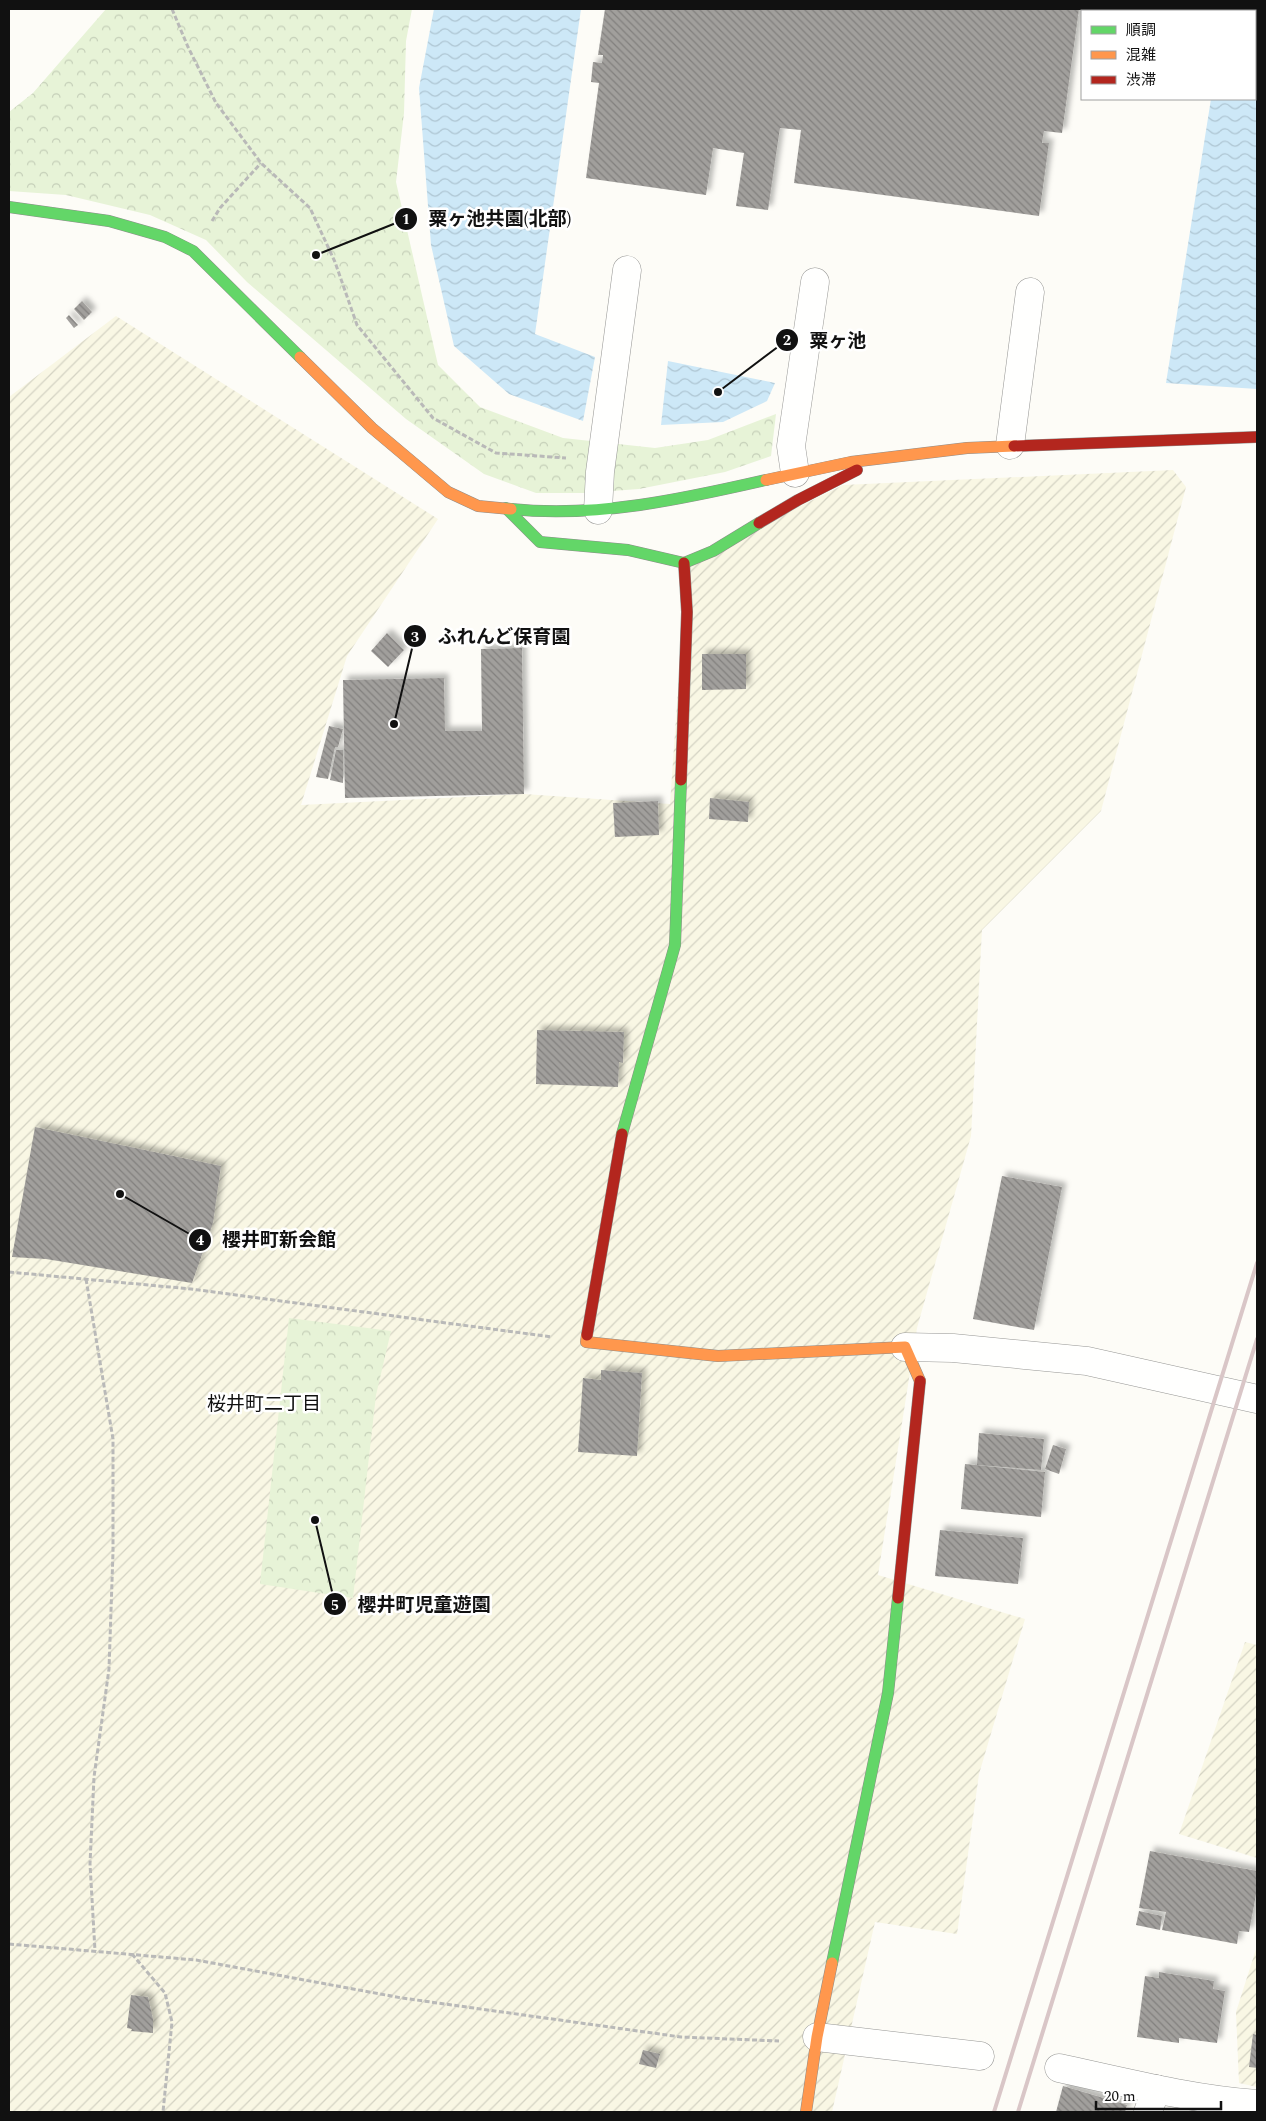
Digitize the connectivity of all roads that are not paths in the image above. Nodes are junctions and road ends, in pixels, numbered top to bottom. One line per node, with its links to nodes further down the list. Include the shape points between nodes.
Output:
1 (9, 207): 9 (street, via 109,221 165,237 192,251 372,428 418,468 448,492 478,506)
2 (627, 270): 10 (street)
3 (815, 282): 8 (street, via 791,446)
4 (1030, 292): 5 (street)
5 (1011, 433): 6 (street); 7 (street, via 967,448)
6 (1257, 437)
7 (878, 458): 8 (street); 11 (street)
8 (796, 473): 10 (street, via 676,500)
9 (506, 508): 10 (street, via 538,512); 11 (street, via 540,542 628,550)
10 (598, 510)
11 (684, 563): 12 (street, via 686,612 675,945 620,1141 586,1342 718,1356)
12 (905, 1347): 13 (street, via 953,1348 1087,1361); 14 (street, via 921,1383 888,1693)
13 (1257, 1399)
14 (817, 2037): 15 (street); 19 (street)
15 (980, 2056)
16 (1059, 2068): 17 (street)
17 (1152, 2100): 18 (street)
18 (1257, 2104)
19 (806, 2112)

